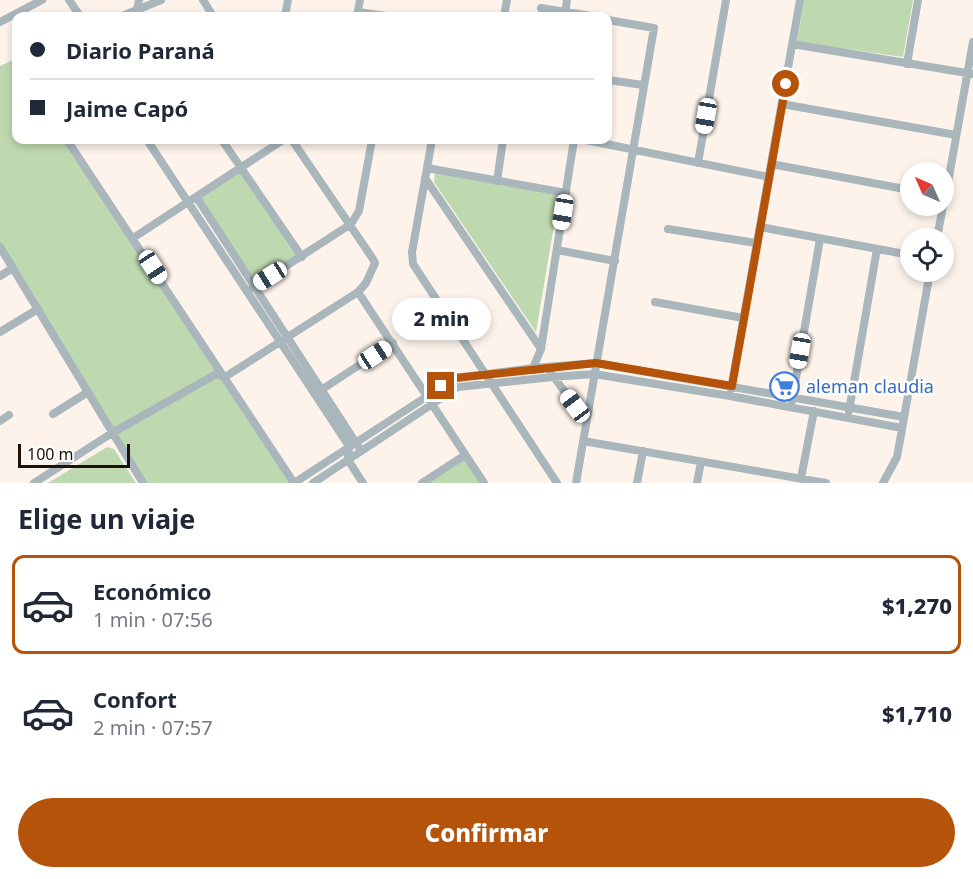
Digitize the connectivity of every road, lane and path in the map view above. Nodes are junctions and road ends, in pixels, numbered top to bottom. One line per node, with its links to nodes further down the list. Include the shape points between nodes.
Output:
1 (42, 0): 9 (street)
2 (160, 0): 10 (street)
3 (203, 0): 7 (street)
4 (726, 0): 33 (street)
5 (800, 0): 14 (street)
6 (918, 0): 15 (street)
7 (211, 8)
8 (542, 8): 11 (street)
9 (19, 12)
10 (141, 12)
11 (557, 12)
12 (612, 21): 18 (street, via 654,28)
13 (973, 42): 16 (street)
14 (792, 44): 15 (street); 19 (street)
15 (907, 64): 16 (street)
16 (970, 74): 20 (street)
17 (612, 81): 18 (street)
18 (644, 85): 31 (street)
19 (782, 104): 20 (street); 34 (street)
20 (956, 135): 32 (street)
21 (70, 144): 47 (street)
22 (150, 144): 43 (street)
23 (225, 144): 35 (street)
24 (277, 144): 35 (street)
25 (295, 144): 44 (street)
26 (371, 144): 44 (street, via 359,211)
27 (431, 144): 36 (street)
28 (502, 144): 39 (street)
29 (573, 144): 41 (street)
30 (610, 144): 31 (street)
31 (634, 148): 33 (street); 55 (street)
32 (951, 162)
33 (698, 163): 37 (street)
34 (771, 164): 37 (street); 40 (street)
35 (241, 168): 42 (street); 54 (street)
36 (427, 168): 38 (street); 39 (street)
37 (769, 177): 45 (street)
38 (425, 178): 67 (street); 71 (street, via 413,264)
39 (497, 181): 41 (street)
40 (900, 188)
41 (566, 193): 52 (street)
42 (197, 198): 43 (street); 59 (street)
43 (188, 203): 47 (street); 59 (street)
44 (351, 224): 54 (street); 60 (street, via 375,263)
45 (760, 227): 48 (street); 49 (street)
46 (668, 229): 49 (street)
47 (133, 238): 73 (street)
48 (820, 238): 51 (street); 81 (street)
49 (756, 243): 63 (street)
50 (0, 247): 56 (street)
51 (877, 249): 53 (street); 83 (street)
52 (557, 250): 55 (street); 67 (street)
53 (900, 253)
54 (302, 256): 59 (street)
55 (615, 261): 68 (street)
56 (13, 268): 57 (street); 62 (street)
57 (0, 276)
58 (928, 282): 89 (street)
59 (251, 289): 65 (street)
60 (358, 292): 65 (street); 66 (street)
61 (655, 302): 63 (street)
62 (38, 309): 64 (street); 78 (street)
63 (743, 318): 76 (street)
64 (0, 332)
65 (284, 340): 73 (street); 77 (street); 95 (street)
66 (393, 343): 77 (street); 79 (street)
67 (541, 350): 70 (street)
68 (596, 363): 69 (street); 72 (street); 76 (street)
69 (548, 367): 70 (street); 74 (street)
70 (533, 368): 71 (street); 74 (street)
71 (485, 374): 75 (street); 79 (street, via 455,378)
72 (594, 374): 74 (street); 80 (street); 91 (street)
73 (225, 377): 93 (street, via 216,374); 104 (street)
74 (548, 378): 75 (street); 91 (street)
75 (492, 384): 82 (street, via 458,387); 109 (street)
76 (732, 386): 80 (street); 81 (street)
77 (321, 390): 95 (street)
78 (88, 392): 86 (street); 93 (street)
79 (428, 395): 82 (street); 95 (street)
80 (730, 396): 84 (street)
81 (792, 396): 83 (street); 84 (street)
82 (432, 404): 96 (street); 98 (street)
83 (849, 406): 88 (street); 89 (street)
84 (791, 407): 85 (street)
85 (814, 411): 88 (street); 101 (street)
86 (53, 414)
87 (9, 415): 90 (street)
88 (848, 417): 92 (street)
89 (904, 417): 92 (street)
90 (0, 421)
91 (586, 421): 94 (street)
92 (902, 428): 114 (street, via 897,457)
93 (112, 433): 102 (street); 103 (street)
94 (583, 441): 97 (street); 110 (street)
95 (352, 444): 96 (street); 99 (street); 104 (street)
96 (361, 451): 99 (street)
97 (643, 451): 100 (street); 111 (street)
98 (465, 455): 107 (street); 108 (street)
99 (348, 459): 105 (street); 106 (street)
100 (701, 462): 101 (street); 112 (street)
101 (801, 478): 113 (street)
102 (34, 483)
103 (143, 483)
104 (294, 483)
105 (313, 483)
106 (363, 483)
107 (422, 483)
108 (484, 483)
109 (557, 483)
110 (576, 483)
111 (637, 483)
112 (697, 483)
113 (826, 483)
114 (883, 483)

